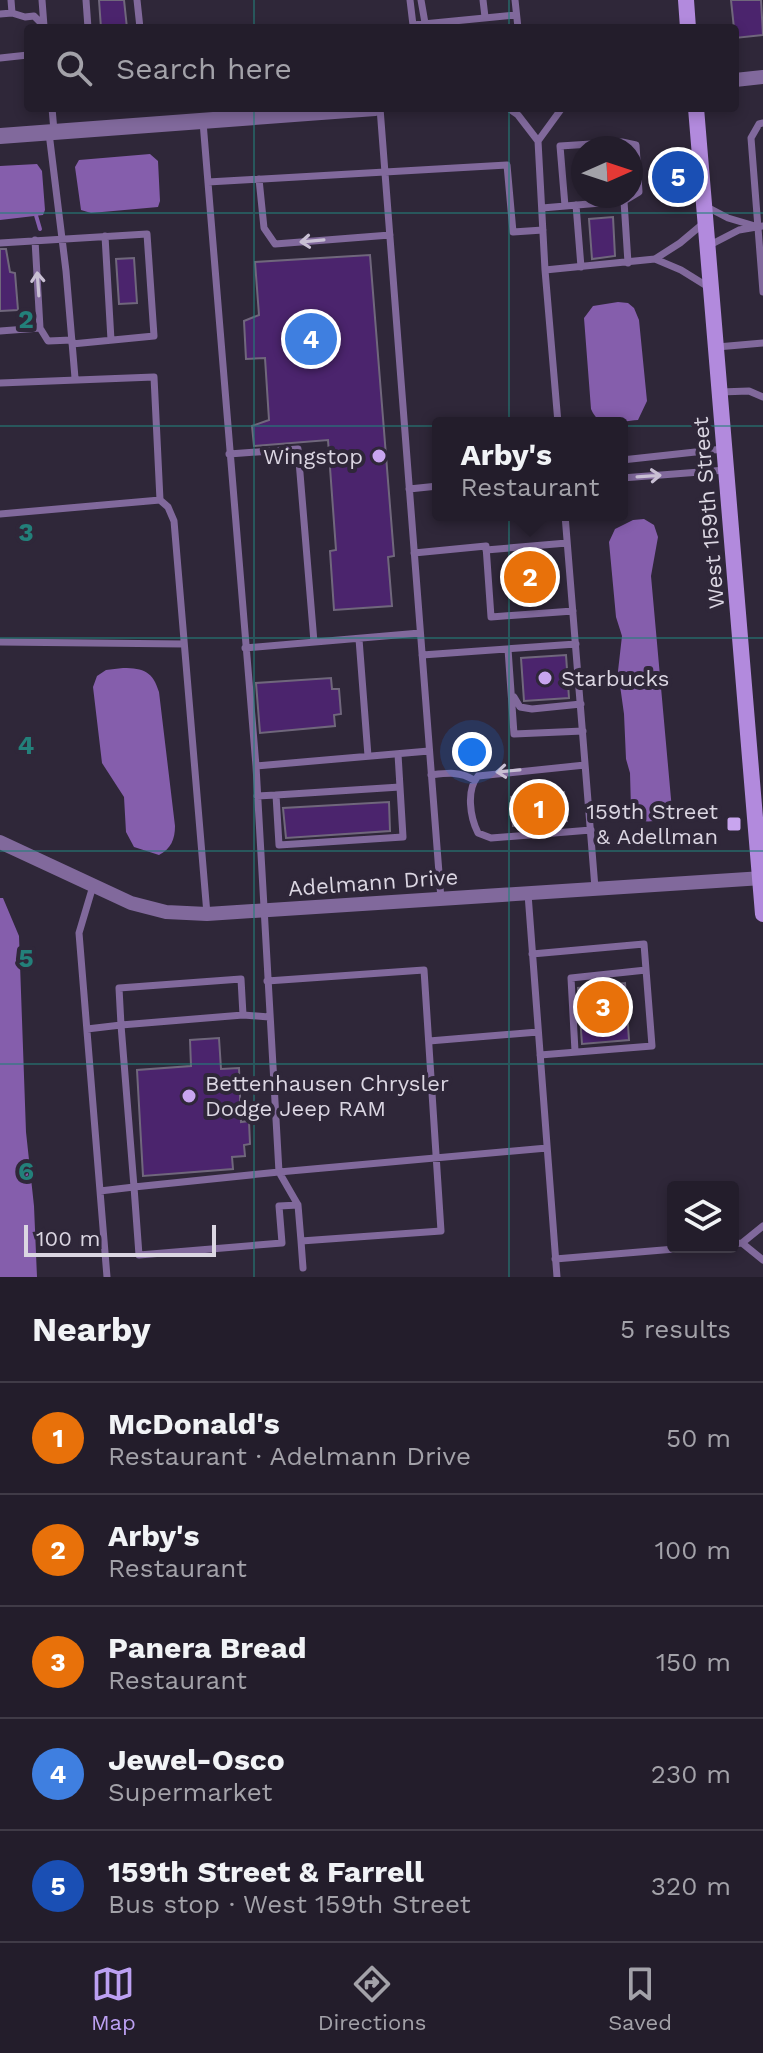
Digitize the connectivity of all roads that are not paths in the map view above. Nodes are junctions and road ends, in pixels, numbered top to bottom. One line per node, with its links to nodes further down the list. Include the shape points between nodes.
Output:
1 (11, 0): 10 (lane)
2 (42, 0): 16 (lane)
3 (86, 0): 17 (lane)
4 (137, 0): 18 (lane)
5 (410, 0): 19 (lane)
6 (421, 0): 14 (lane)
7 (483, 0): 13 (lane)
8 (515, 0): 12 (lane)
9 (686, 0): 22 (main road)
10 (12, 13): 11 (lane); 15 (lane, via 34,16)
11 (0, 14)
12 (516, 15): 13 (lane); 21 (lane)
13 (485, 17): 14 (lane)
14 (425, 23): 20 (lane)
15 (41, 24)
16 (44, 24)
17 (88, 24)
18 (140, 24)
19 (413, 24)
20 (419, 24)
21 (517, 24)
22 (688, 24)
23 (24, 55): 24 (lane)
24 (0, 58)
25 (763, 77): 26 (street)
26 (739, 80)
27 (52, 112): 35 (lane)
28 (328, 112): 33 (street)
29 (378, 112): 39 (lane)
30 (514, 112): 37 (lane)
31 (559, 112): 37 (lane)
32 (696, 112): 47 (main road, West 159th Street)
33 (203, 122): 35 (street); 41 (lane)
34 (763, 123): 48 (lane, via 751,138)
35 (52, 133): 36 (street); 52 (lane)
36 (0, 136)
37 (538, 141): 44 (lane)
38 (571, 145): 43 (lane, via 560,146)
39 (385, 171): 40 (lane); 49 (lane, via 507,165 513,232); 50 (lane)
40 (259, 179): 41 (lane); 50 (lane, one-way to 40, via 275,244 264,228)
41 (208, 182): 74 (lane)
42 (571, 205): 43 (lane)
43 (565, 206): 44 (lane)
44 (542, 208): 49 (lane)
45 (576, 208): 58 (lane)
46 (624, 208): 57 (lane)
47 (705, 213): 48 (lane); 55 (main road, West 159th Street); 56 (lane, via 680,243)
48 (760, 226): 55 (lane); 61 (lane)
49 (543, 230): 59 (lane)
50 (390, 235): 79 (lane)
51 (105, 236): 52 (lane); 64 (lane); 64 (lane, via 147,234 154,336)
52 (62, 238): 53 (lane); 65 (lane)
53 (35, 240): 54 (lane); 62 (lane, one-way to 53)
54 (0, 243)
55 (708, 246): 60 (main road, West 159th Street)
56 (655, 259): 57 (lane); 60 (lane)
57 (628, 263): 58 (lane)
58 (581, 267): 59 (lane)
59 (545, 270): 72 (lane)
60 (712, 288): 67 (main road, West 159th Street)
61 (763, 292)
62 (40, 328): 63 (lane); 65 (lane, via 48,341)
63 (0, 331)
64 (111, 340): 65 (lane)
65 (72, 342): 68 (lane)
66 (763, 343): 67 (lane)
67 (716, 347): 70 (main road, West 159th Street)
68 (75, 378): 69 (lane); 80 (lane, via 154,377)
69 (0, 383)
70 (720, 392): 71 (lane, via 749,391); 73 (main road, West 159th Street)
71 (763, 397)
72 (557, 417)
73 (724, 449): 75 (lane); 76 (main road, West 159th Street)
74 (229, 454): 90 (lane, via 298,449); 93 (lane)
75 (628, 459)
76 (726, 470): 77 (lane, one-way to 76); 111 (main road, West 159th Street)
77 (628, 478)
78 (432, 487): 79 (lane)
79 (409, 489): 85 (lane)
80 (160, 500): 81 (lane); 91 (lane, via 174,521)
81 (0, 514)
82 (565, 521): 83 (lane)
83 (567, 543): 84 (lane); 86 (lane)
84 (486, 550): 85 (lane); 86 (lane, via 491,617)
85 (414, 553): 87 (lane)
86 (573, 611): 92 (lane)
87 (420, 633): 88 (lane); 95 (lane)
88 (359, 639): 90 (lane); 101 (lane)
89 (0, 642): 91 (lane)
90 (314, 642): 93 (lane)
91 (184, 644): 117 (lane)
92 (576, 644): 94 (lane); 97 (lane)
93 (245, 648): 103 (lane)
94 (508, 649): 95 (lane); 96 (lane)
95 (422, 655): 99 (lane)
96 (511, 688): 97 (lane, via 520,707); 98 (lane, via 514,734)
97 (581, 704): 98 (lane)
98 (583, 731): 102 (lane)
99 (429, 751): 100 (lane); 104 (lane)
100 (398, 754): 101 (lane); 106 (lane)
101 (368, 756): 103 (lane)
102 (585, 765): 105 (lane, one-way to 105, via 486,773); 109 (lane)
103 (256, 766): 108 (lane)
104 (431, 775): 105 (lane, via 457,773); 115 (lane)
105 (474, 780): 109 (lane, via 472,818 483,836)
106 (400, 787): 107 (lane); 107 (lane, via 403,837 279,845)
107 (276, 795): 108 (lane)
108 (257, 796): 116 (lane)
109 (591, 830): 113 (lane)
110 (0, 842): 112 (street, Adelmann Drive)
111 (762, 878): 113 (street, Adelmann Drive); 118 (main road, West 159th Street)
112 (93, 886): 117 (street, Adelmann Drive, via 166,912); 125 (lane, via 79,933)
113 (595, 890): 114 (street, Adelmann Drive)
114 (528, 894): 115 (street, Adelmann Drive); 119 (lane)
115 (441, 900): 116 (street, Adelmann Drive)
116 (263, 912): 117 (street, Adelmann Drive); 121 (lane)
117 (207, 914)
118 (763, 914)
119 (532, 954): 120 (lane, via 644,944); 126 (lane)
120 (646, 970): 128 (lane, via 571,978); 128 (lane, via 652,1046)
121 (267, 981): 123 (lane); 127 (lane, via 424,970)
122 (243, 1015): 123 (lane); 124 (lane); 124 (lane, via 241,979 119,988)
123 (269, 1017): 132 (lane)
124 (121, 1025): 125 (lane); 133 (lane)
125 (87, 1029): 134 (lane)
126 (538, 1032): 127 (lane); 129 (lane)
127 (429, 1041): 131 (lane)
128 (575, 1051): 129 (lane)
129 (540, 1055): 130 (lane)
130 (547, 1148): 131 (lane); 141 (lane)
131 (437, 1158): 132 (lane); 137 (lane, via 441,1231)
132 (279, 1172): 133 (lane); 135 (lane)
133 (134, 1187): 134 (lane); 135 (lane, via 139,1255 282,1243 279,1206)
134 (100, 1191): 144 (lane)
135 (298, 1205): 137 (lane)
136 (763, 1226): 139 (lane)
137 (301, 1241): 143 (lane)
138 (739, 1243): 139 (lane)
139 (742, 1243): 142 (lane)
140 (667, 1250): 141 (lane)
141 (555, 1259): 145 (lane)
142 (763, 1260)
143 (303, 1268)
144 (107, 1277)
145 (557, 1277)

